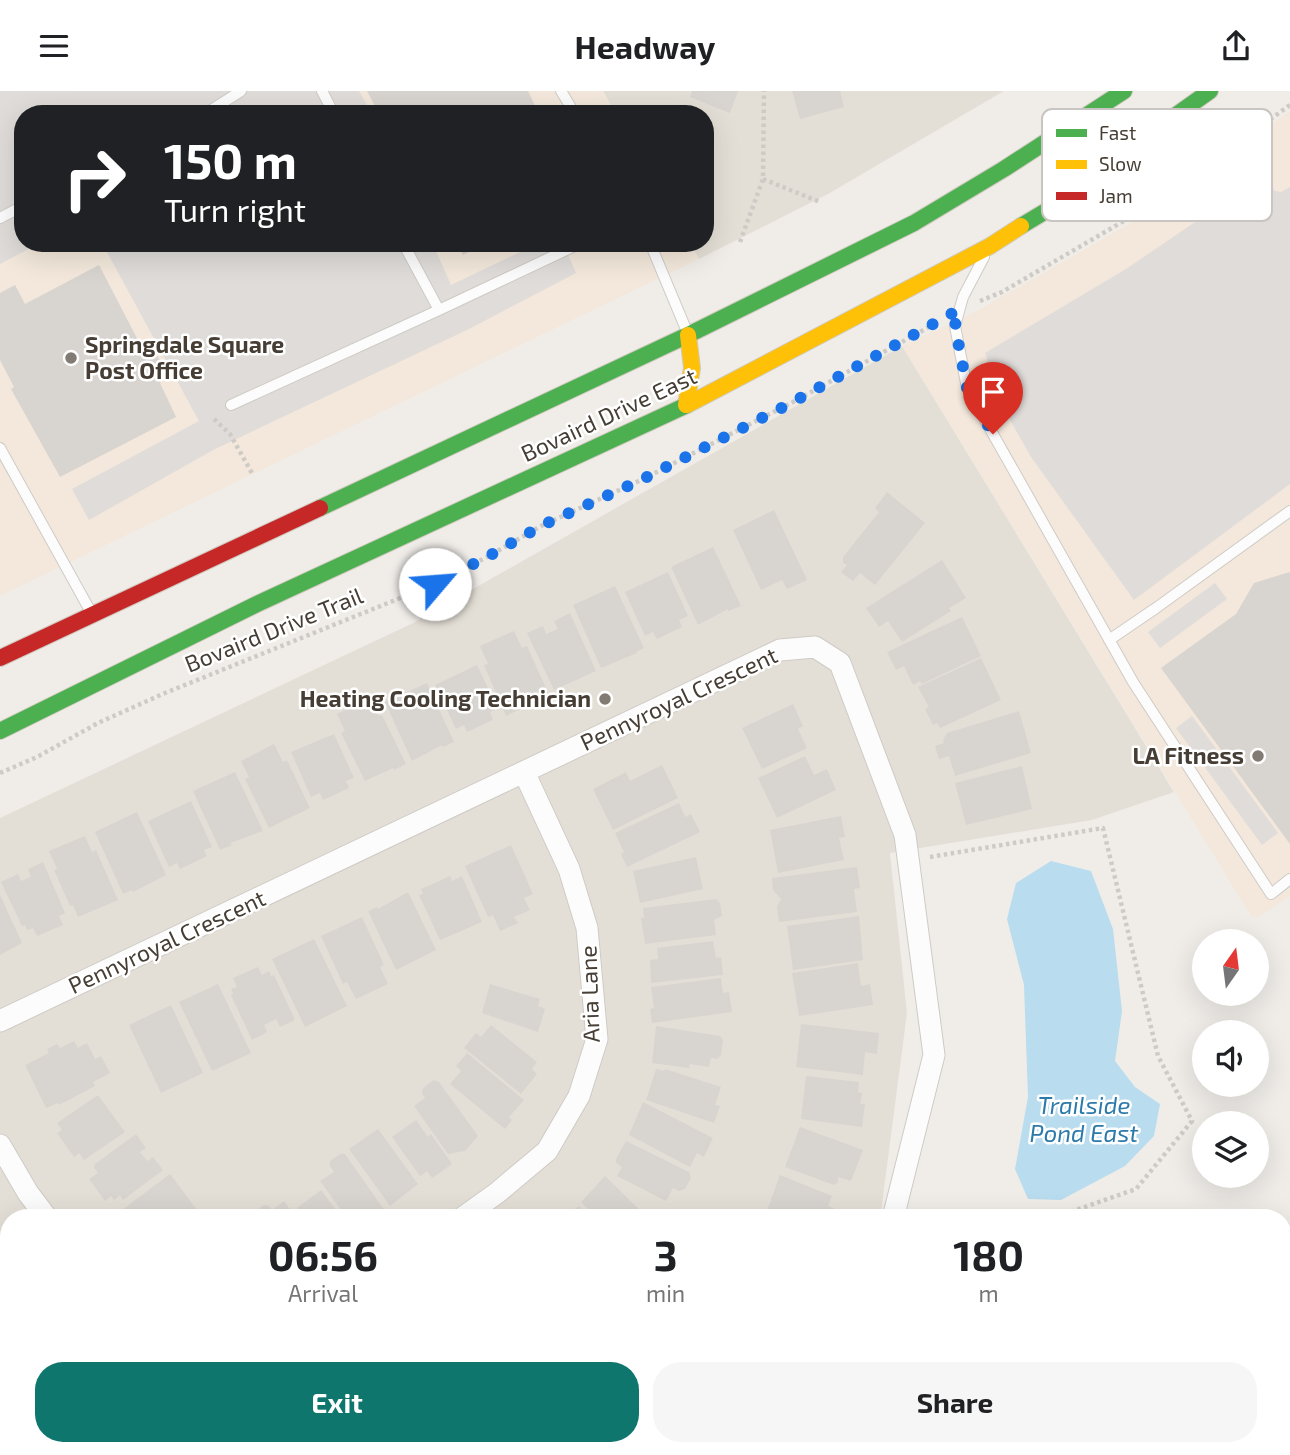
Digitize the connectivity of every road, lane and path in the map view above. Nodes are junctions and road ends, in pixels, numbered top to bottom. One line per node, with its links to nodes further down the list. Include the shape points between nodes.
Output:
1 (242, 91): 5 (lane)
2 (764, 91): 11 (path)
3 (1124, 91): 7 (main road, Bovaird Drive East)
4 (1210, 91): 8 (main road, Bovaird Drive East)
5 (219, 105)
6 (1290, 105): 9 (path, Bovaird Drive Trail)
7 (1096, 109)
8 (1185, 109)
9 (1272, 118)
10 (1042, 144): 22 (main road, Bovaird Drive East, via 914,223)
11 (762, 179): 12 (path); 15 (path)
12 (820, 202)
13 (1042, 214): 16 (main road, Bovaird Drive East)
14 (1124, 221): 21 (path, Bovaird Drive Trail, via 1002,292)
15 (740, 242)
16 (990, 246): 21 (lane); 24 (main road, Bovaird Drive East)
17 (408, 252): 20 (lane)
18 (562, 252): 20 (lane)
19 (654, 252): 22 (lane)
20 (439, 310): 23 (lane)
21 (958, 310): 30 (lane, via 955,326 967,388); 34 (path, Bovaird Drive Trail, via 793,402 541,526 435,584 165,693)
22 (688, 335): 24 (main road, via 692,368); 29 (main road, Bovaird Drive East)
23 (231, 405)
24 (686, 405): 32 (main road, Bovaird Drive East, via 257,604)
25 (214, 419): 27 (path, via 230,434)
26 (0, 448): 29 (lane)
27 (253, 475)
28 (1290, 511): 30 (lane)
29 (93, 614): 31 (main road, Bovaird Drive East)
30 (1109, 640): 36 (lane, via 1271,894)
31 (0, 658)
32 (0, 731)
33 (524, 772): 35 (street, Pennyroyal Crescent, via 779,650 815,647 840,663 905,835); 37 (street, Pennyroyal Crescent); 40 (street, Aria Lane, via 569,869 587,928 597,1039 579,1096 547,1150)
34 (0, 773)
35 (909, 860): 41 (street, Pennyroyal Crescent, via 934,1055); 42 (path, via 1103,828 1158,1056 1192,1121 1136,1189)
36 (1290, 879)
37 (0, 1021)
38 (0, 1145): 39 (street)
39 (40, 1209)
40 (475, 1209)
41 (895, 1209)
42 (1079, 1209)

